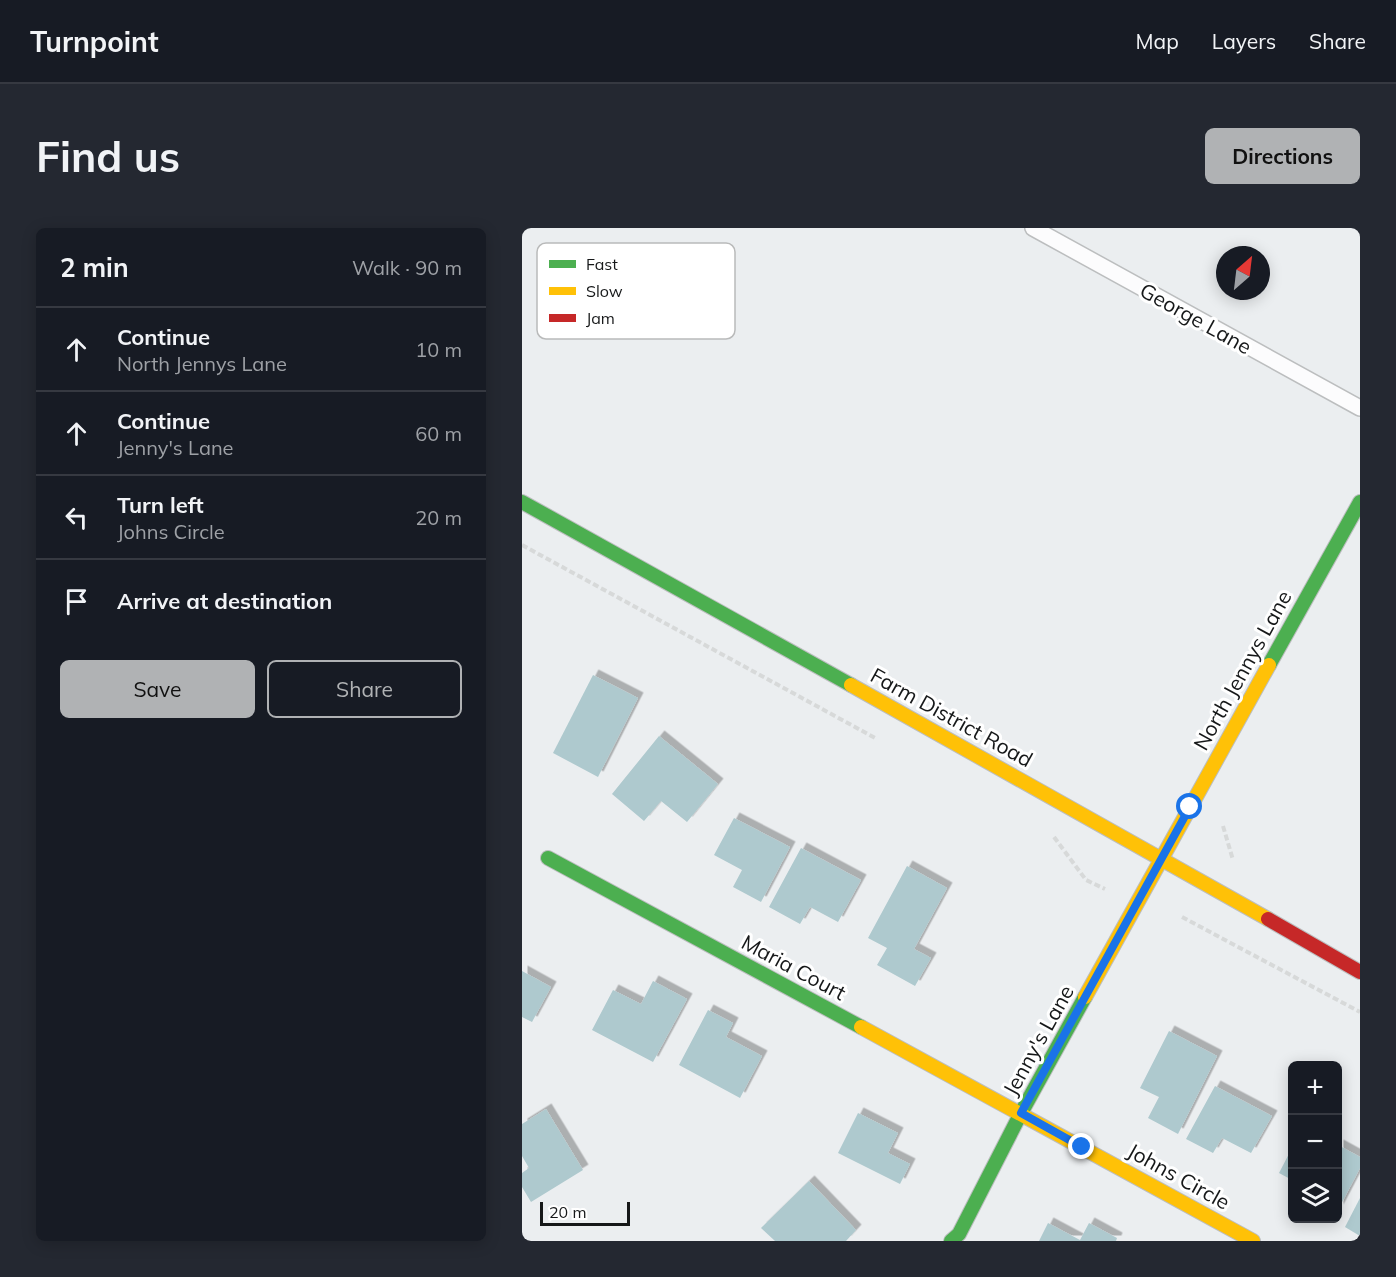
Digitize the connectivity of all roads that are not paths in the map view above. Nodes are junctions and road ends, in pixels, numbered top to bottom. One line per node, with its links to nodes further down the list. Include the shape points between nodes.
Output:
1 (1033, 228): 2 (lane, George Lane)
2 (1360, 408)
3 (522, 502): 6 (street, Farm District Road)
4 (1360, 502): 6 (street, North Jennys Lane)
5 (548, 858): 8 (street, Maria Court)
6 (1161, 858): 7 (street, Farm District Road); 8 (street, Jenny's Lane)
7 (1360, 972)
8 (1021, 1113): 9 (street, Jenny's Lane, via 959,1234); 10 (street, Johns Circle)
9 (951, 1241)
10 (1253, 1241)

